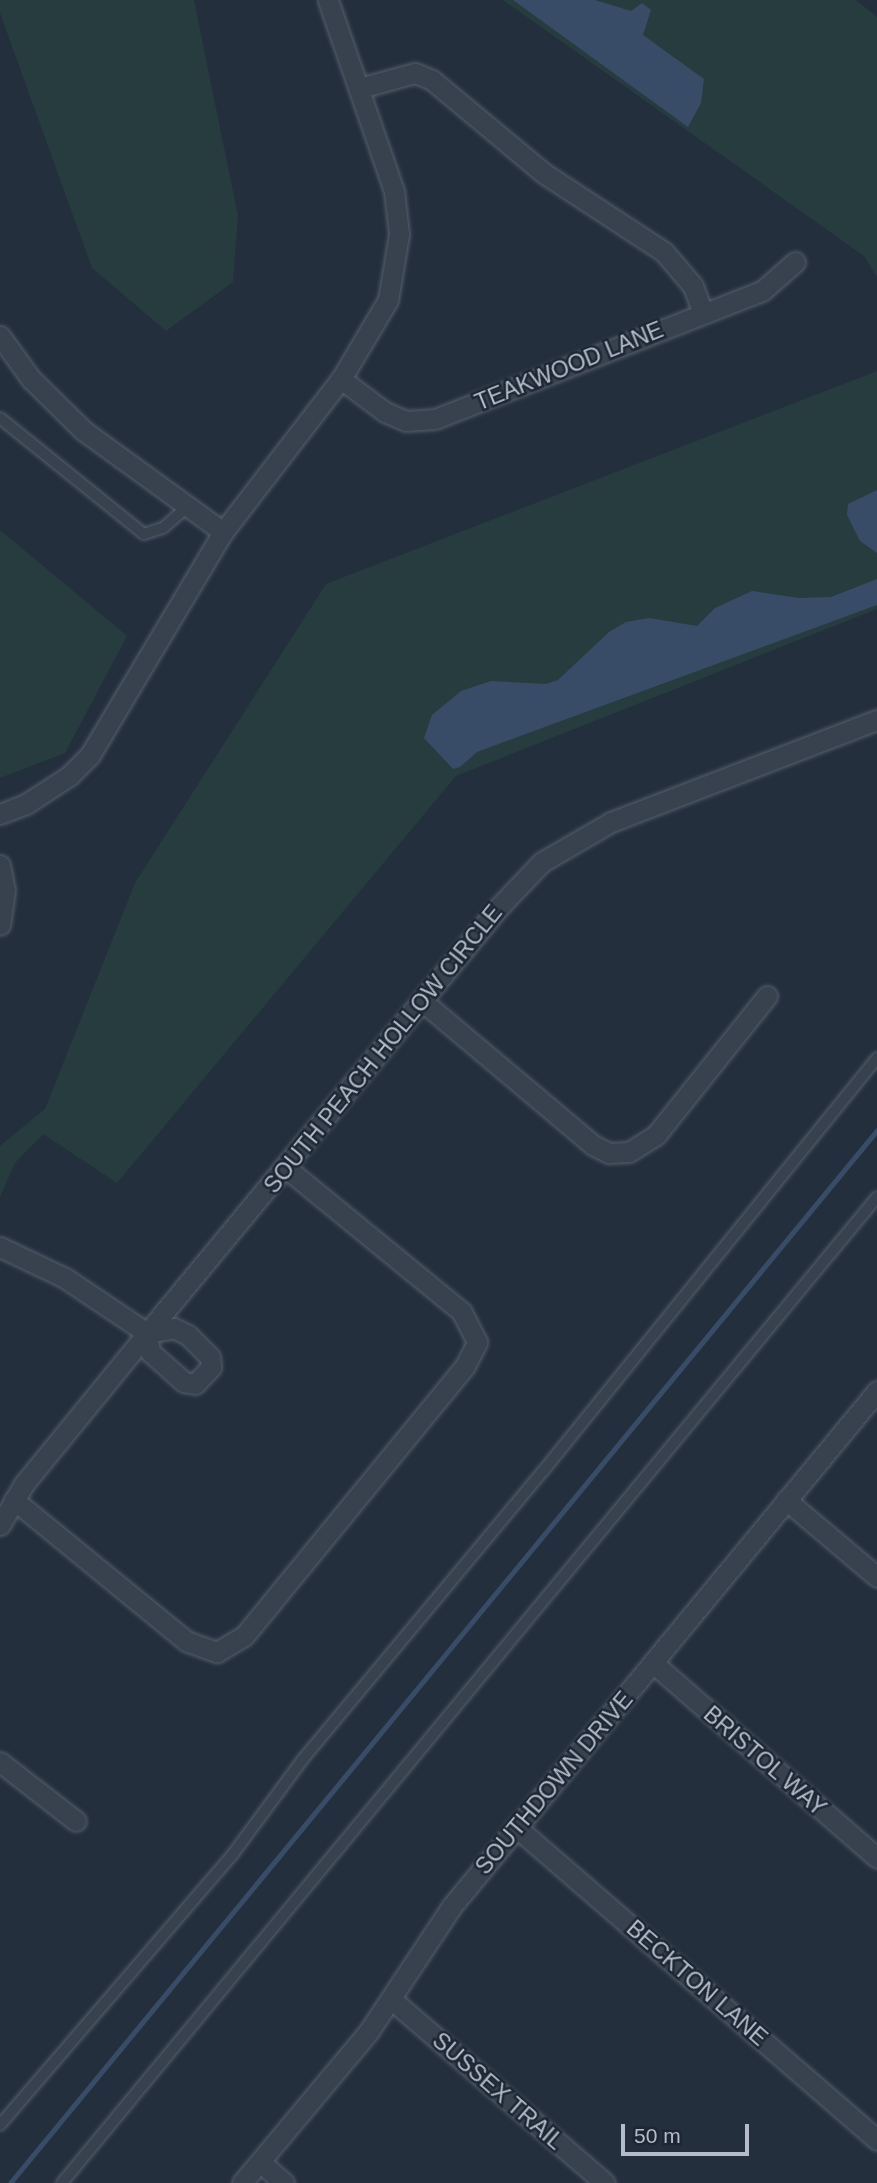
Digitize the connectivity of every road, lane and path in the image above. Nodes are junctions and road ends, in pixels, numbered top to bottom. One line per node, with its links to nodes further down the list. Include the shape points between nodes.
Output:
1 (328, 0): 2 (street)
2 (360, 88): 4 (street, via 415,73 432,80 545,174 664,252 687,276); 6 (street, via 394,191 399,234 388,300)
3 (795, 262): 4 (street, TEAKWOOD LANE, via 762,291)
4 (703, 313): 6 (street, TEAKWOOD LANE, via 435,419 406,421 385,412)
5 (0, 336): 8 (street, via 31,379 84,431)
6 (341, 379): 9 (street)
7 (0, 418): 8 (lane, via 144,534 163,528)
8 (186, 508): 9 (street)
9 (223, 532): 11 (street, via 90,755 69,776 26,804)
10 (877, 719): 15 (street, SOUTH PEACH HOLLOW CIRCLE, via 630,814 564,846 518,884)
11 (0, 814)
12 (0, 865): 13 (street, via 5,890)
13 (0, 925)
14 (767, 996): 15 (street, via 656,1135 629,1152 609,1153 593,1145)
15 (422, 1001): 17 (street, SOUTH PEACH HOLLOW CIRCLE)
16 (877, 1058): 32 (lane, via 544,1471 303,1759 233,1854)
17 (286, 1168): 20 (street, SOUTH PEACH HOLLOW CIRCLE); 22 (street, via 462,1312 477,1342 465,1366 244,1636 216,1652 186,1641)
18 (877, 1197): 35 (lane)
19 (0, 1247): 20 (street, via 65,1278)
20 (147, 1333): 22 (street, SOUTH PEACH HOLLOW CIRCLE)
21 (877, 1391): 23 (street, SOUTHDOWN DRIVE)
22 (14, 1500): 24 (street, SOUTH PEACH HOLLOW CIRCLE)
23 (786, 1500): 25 (street); 26 (street, SOUTHDOWN DRIVE)
24 (0, 1525)
25 (877, 1577)
26 (653, 1663): 29 (street, SOUTHDOWN DRIVE); 30 (street, BRISTOL WAY)
27 (0, 1762): 28 (street)
28 (76, 1821)
29 (516, 1827): 31 (street, SOUTHDOWN DRIVE, via 452,1906); 33 (street, BECKTON LANE)
30 (877, 1858)
31 (391, 1999): 34 (street, SOUTHDOWN DRIVE); 38 (street, SUSSEX TRAIL)
32 (0, 2125)
33 (877, 2140)
34 (260, 2162): 36 (street, SOUTHDOWN DRIVE); 37 (street)
35 (62, 2183)
36 (242, 2183)
37 (284, 2183)
38 (605, 2183)

